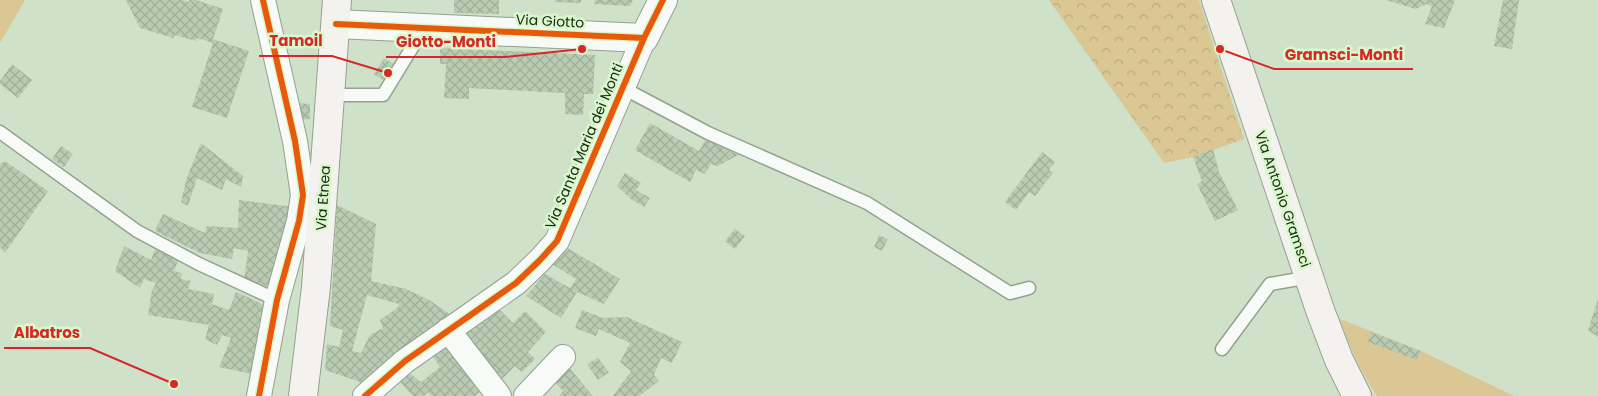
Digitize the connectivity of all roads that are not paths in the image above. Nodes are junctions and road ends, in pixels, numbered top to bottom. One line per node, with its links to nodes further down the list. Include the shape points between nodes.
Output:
1 (263, 0): 12 (street, via 295,141 303,195)
2 (663, 0): 6 (street, Via Santa Maria dei Monti)
3 (1216, 0): 10 (main road, Via Antonio Gramsci)
4 (336, 12): 5 (street, Via Giotto); 8 (main road, Via Etnea)
5 (424, 28): 6 (street, Via Giotto); 8 (lane, via 383,95)
6 (644, 38): 7 (street, Via Santa Maria dei Monti)
7 (623, 88): 11 (lane, via 708,133 867,203 1010,294); 13 (street, Via Santa Maria dei Monti, via 557,241 516,283)
8 (331, 95): 17 (main road, Via Etnea, via 316,287)
9 (0, 132): 12 (lane, via 137,231)
10 (1310, 277): 14 (lane, via 1270,284); 21 (main road, Via Antonio Gramsci, via 1339,360)
11 (1029, 288)
12 (277, 300): 16 (street)
13 (448, 330): 18 (street, Via Santa Maria dei Monti); 19 (street)
14 (1222, 349)
15 (563, 357): 20 (street)
16 (258, 396)
17 (303, 396)
18 (364, 396)
19 (499, 396)
20 (526, 396)
21 (1357, 396)

